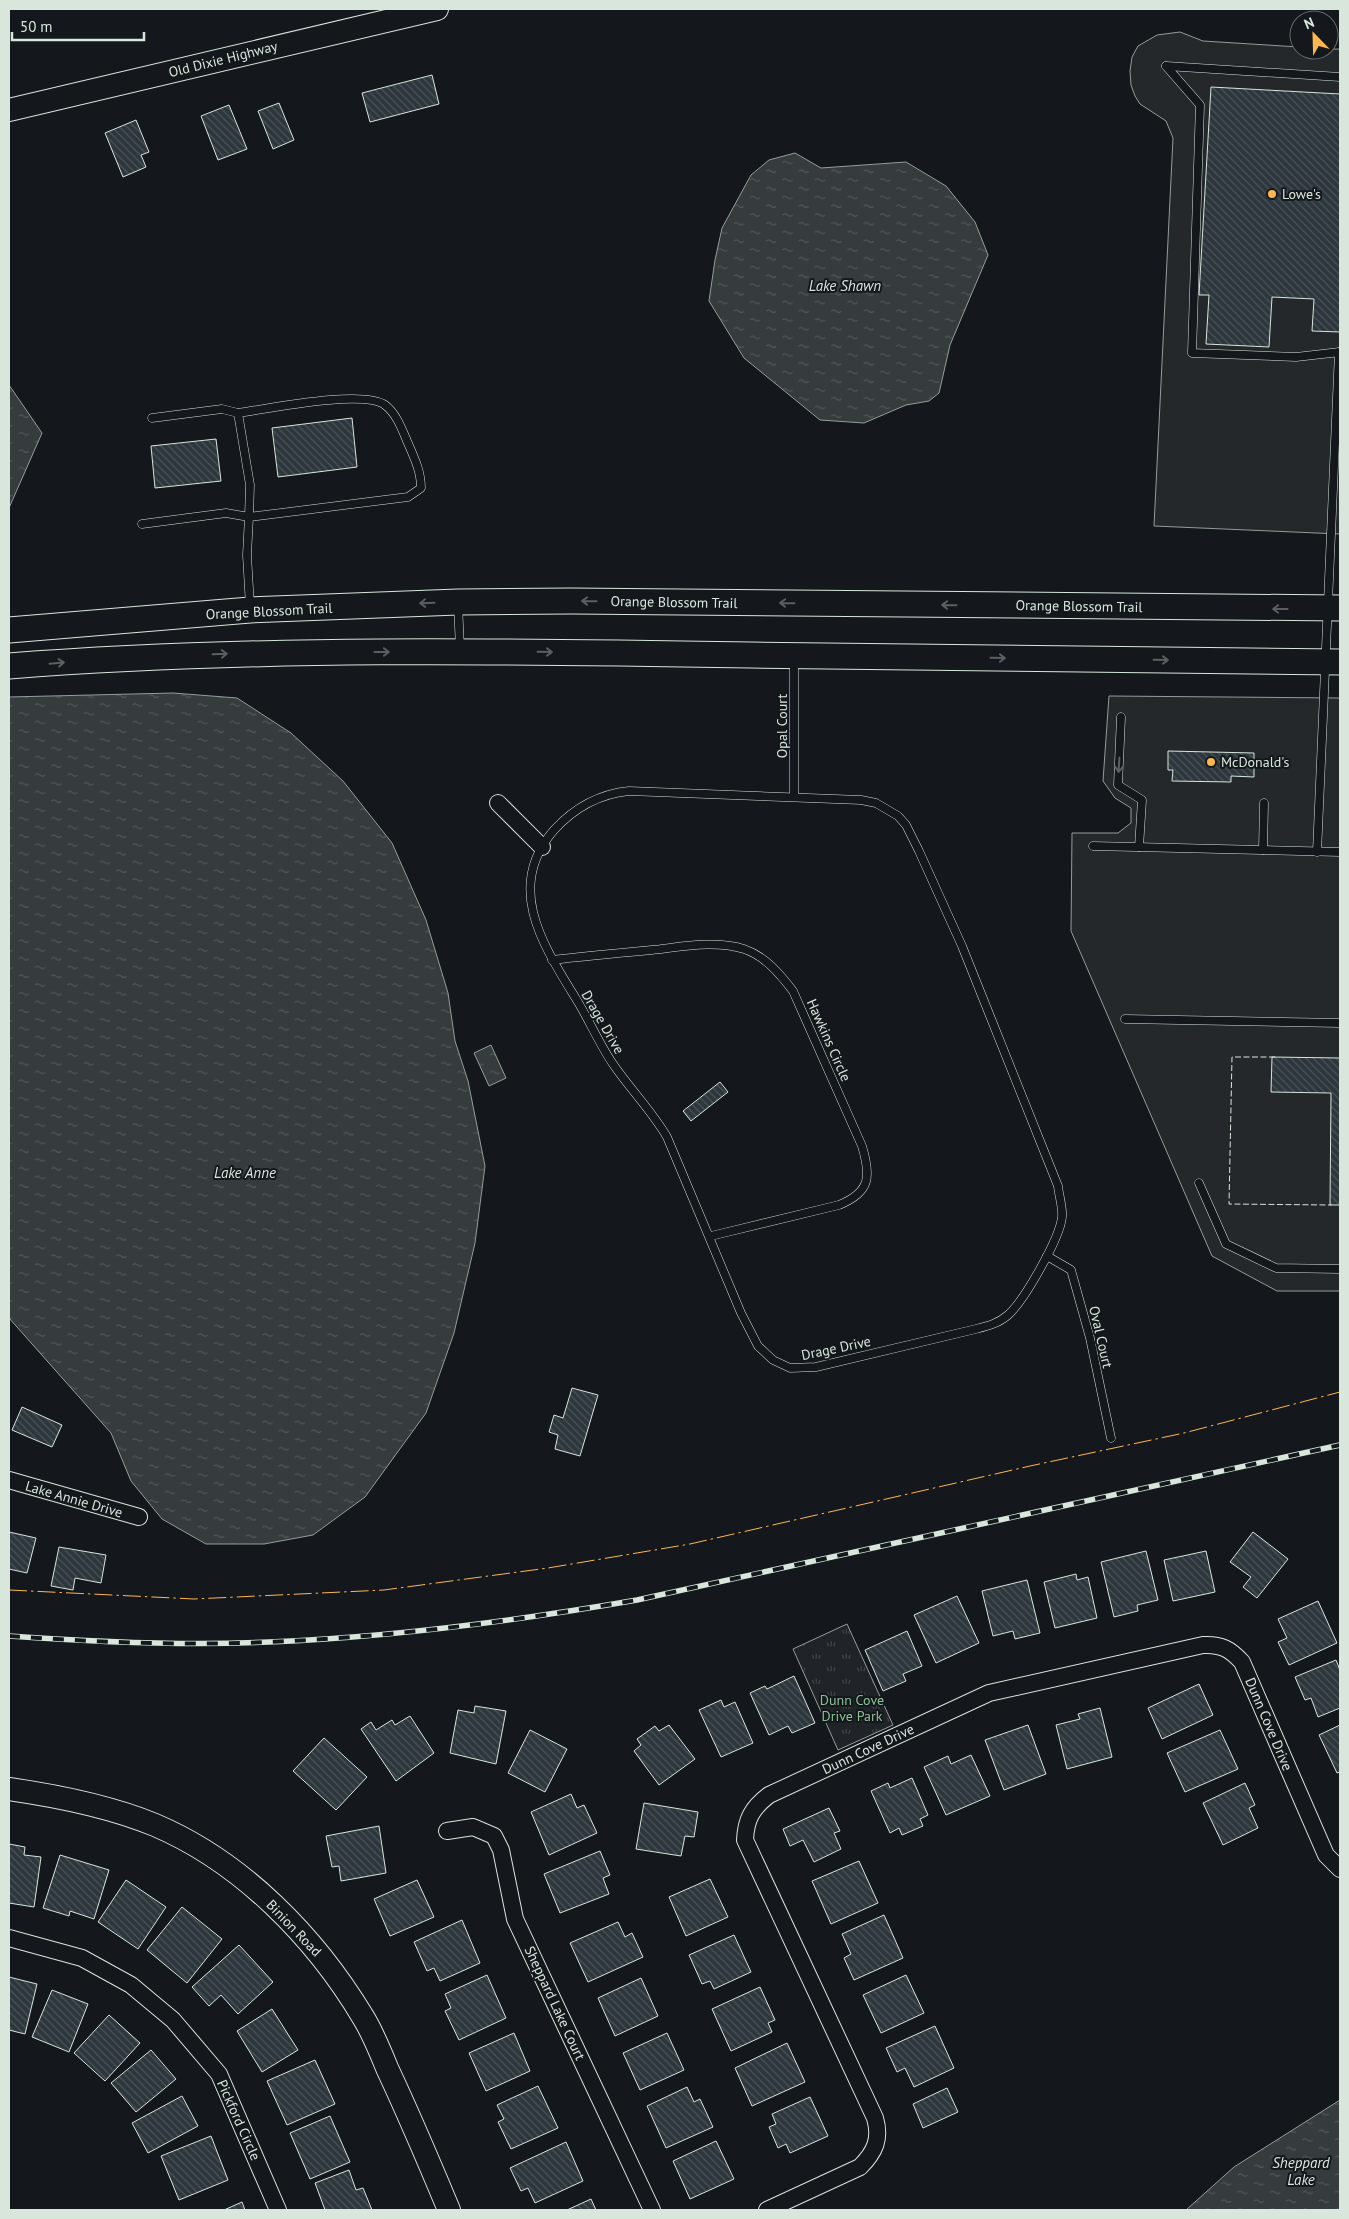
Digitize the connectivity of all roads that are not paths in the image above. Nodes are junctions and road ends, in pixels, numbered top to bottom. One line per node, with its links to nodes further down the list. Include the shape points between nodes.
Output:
1 (437, 9): 3 (main road, Old Dixie Highway)
2 (1340, 77): 4 (lane, via 1166,66 1200,105 1192,353 1296,357)
3 (9, 110)
4 (1339, 352): 10 (lane)
5 (238, 414): 6 (lane, via 222,410); 7 (lane, via 250,485); 7 (lane, via 341,398 380,402 394,416 421,475 421,488 408,497)
6 (152, 418)
7 (249, 517): 8 (lane, via 226,513); 11 (lane)
8 (142, 524)
9 (458, 602): 10 (main road, Orange Blossom Trail, one-way to 9); 11 (main road, Orange Blossom Trail, one-way to 11); 13 (lane)
10 (1334, 608): 15 (lane)
11 (250, 610): 12 (main road, Orange Blossom Trail)
12 (9, 630)
13 (460, 651): 14 (main road, one-way to 14); 16 (main road, one-way to 13, via 140,657)
14 (794, 656): 15 (main road, one-way to 15); 18 (lane, Opal Court)
15 (1332, 662): 25 (lane)
16 (9, 666)
17 (1121, 717): 23 (lane, one-way to 23, via 1118,784 1142,800)
18 (794, 796): 22 (lane, Drage Drive, via 614,793 572,812); 32 (lane, Drage Drive, via 876,803 888,808 906,825 962,946 1058,1186 1062,1217)
19 (498, 803): 22 (street)
20 (1264, 804): 24 (lane)
21 (1093, 846): 23 (lane)
22 (542, 847): 27 (lane, Drage Drive, via 532,872 531,908)
23 (1139, 847): 24 (lane)
24 (1263, 850): 25 (lane)
25 (1317, 852): 26 (lane)
26 (1340, 852)
27 (552, 960): 31 (lane, Drage Drive, via 613,1064 662,1128); 31 (lane, Hawkins Circle, via 694,945 726,945 758,956 781,975 793,991 862,1146 867,1166 866,1185 857,1196 839,1205)
28 (1125, 1019): 29 (lane)
29 (1340, 1023)
30 (1199, 1183): 33 (lane, via 1226,1244 1276,1268)
31 (710, 1236): 32 (lane, Drage Drive, via 758,1346 783,1365 795,1369 816,1367 998,1322 1023,1298)
32 (1047, 1256): 34 (lane, Oval Court, via 1071,1270 1090,1338)
33 (1340, 1269)
34 (1111, 1438)
35 (9, 1480): 36 (street, Lake Annie Drive)
36 (139, 1517)
37 (9, 1789): 42 (main road, Binion Road, via 102,1807 156,1825 208,1854 301,1931 364,2018)
38 (447, 1831): 43 (street, Sheppard Lake Court, via 473,1827 494,1836 501,1850 516,1919)
39 (1340, 1869): 44 (street, Dunn Cove Drive, via 1326,1855 1242,1662 1226,1647 1215,1644 989,1693 769,1795 749,1814 746,1840 878,2130 871,2156 860,2168)
40 (9, 1938): 41 (street, Pickford Circle, via 82,1958 132,1985 173,2020 219,2074)
41 (278, 2210)
42 (449, 2210)
43 (652, 2210)
44 (767, 2210)

